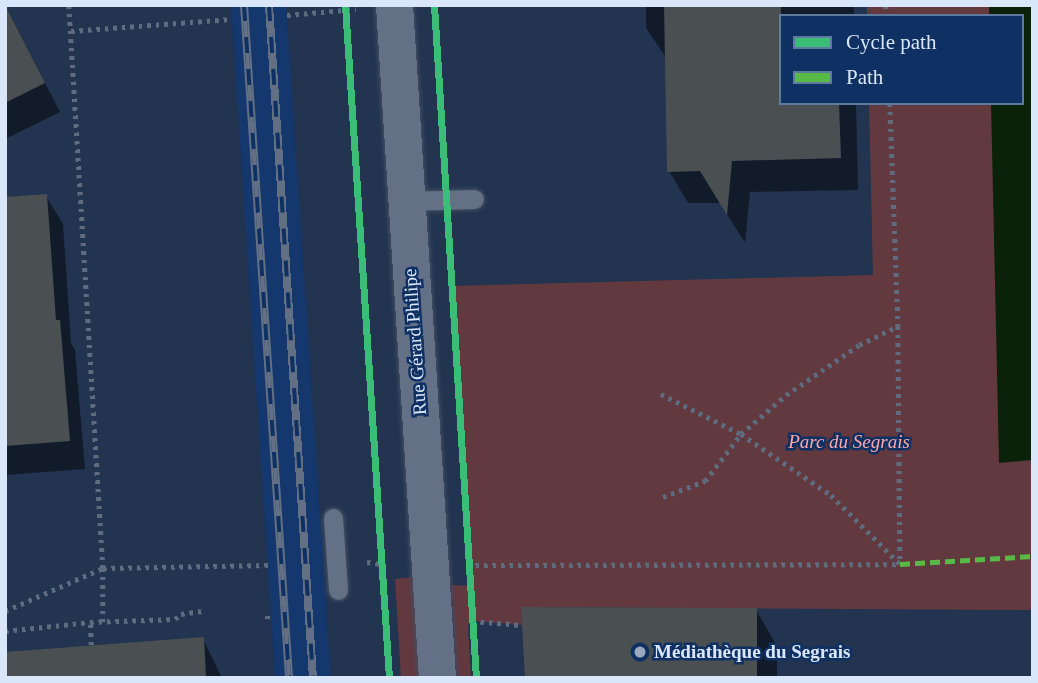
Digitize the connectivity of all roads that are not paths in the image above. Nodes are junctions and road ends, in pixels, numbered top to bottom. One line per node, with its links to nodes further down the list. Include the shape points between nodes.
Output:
1 (379, 7): 3 (street, Rue Gérard Philipe)
2 (474, 199): 3 (lane)
3 (406, 201): 6 (street, Rue Gérard Philipe)
4 (333, 518): 5 (lane)
5 (338, 590)
6 (437, 678)

